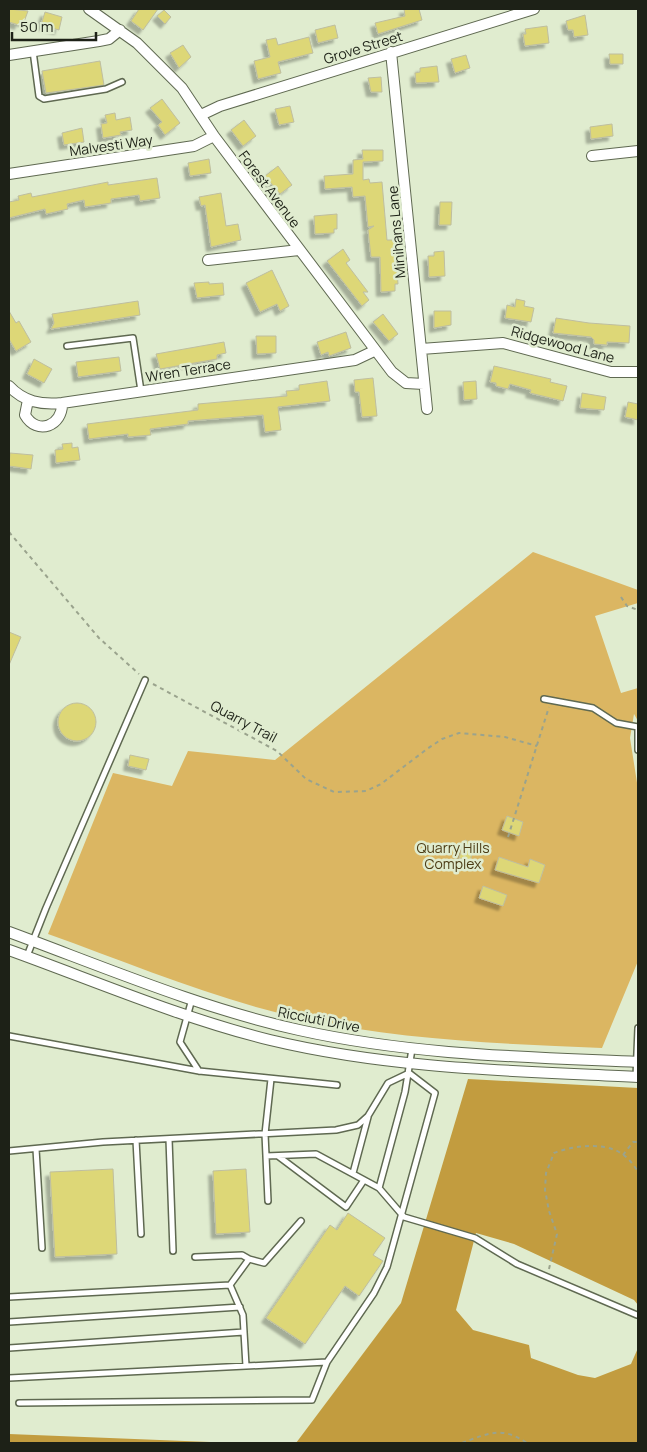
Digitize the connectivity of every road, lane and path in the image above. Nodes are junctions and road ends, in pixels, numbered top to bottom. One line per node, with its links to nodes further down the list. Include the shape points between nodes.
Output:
1 (90, 9): 4 (street, Forest Avenue)
2 (534, 9): 3 (street, Grove Street)
3 (510, 12): 6 (street, Grove Street)
4 (120, 30): 5 (street, via 104,40); 9 (street, Forest Avenue, via 160,64)
5 (33, 52): 7 (street); 8 (lane, via 39,96 44,99 106,89)
6 (391, 52): 9 (street, Grove Street, via 220,106); 17 (street, Minihans Lane)
7 (9, 55)
8 (122, 82)
9 (201, 115): 10 (street, Forest Avenue)
10 (214, 136): 13 (street, Malvesti Way, via 194,146); 14 (street, Forest Avenue)
11 (638, 151): 12 (street)
12 (592, 156)
13 (9, 174)
14 (299, 250): 15 (street); 18 (street, Forest Avenue)
15 (208, 260)
16 (67, 346): 22 (lane, via 133,338)
17 (421, 349): 19 (street, Ridgewood Lane, via 503,343 611,372); 20 (street, Minihans Lane)
18 (374, 351): 20 (street, Forest Avenue, via 401,380); 22 (street, Wren Terrace, via 355,360)
19 (638, 372)
20 (424, 384): 25 (street, Minihans Lane)
21 (9, 386): 23 (street, Wren Terrace)
22 (141, 391): 24 (street, Wren Terrace)
23 (28, 400): 24 (street, Wren Terrace, via 43,404); 24 (street, via 25,415 30,422 42,427 51,426 58,419)
24 (62, 403)
25 (427, 409)
26 (9, 532): 29 (path, Quarry Trail, via 99,638)
27 (620, 597): 28 (path, via 627,606)
28 (638, 610)
29 (145, 680): 33 (path, Quarry Trail, via 277,751 306,779 334,792 366,791 381,784 442,739 460,733 506,737); 37 (lane)
30 (544, 699): 31 (lane)
31 (550, 700): 32 (lane, via 593,708 616,723); 33 (path)
32 (638, 727): 34 (lane)
33 (538, 746): 35 (path)
34 (638, 750)
35 (508, 837)
36 (9, 932): 37 (street, Ricciuti Drive)
37 (33, 941): 39 (lane); 40 (street, Ricciuti Drive)
38 (9, 950): 39 (street)
39 (27, 956): 41 (street)
40 (192, 999): 41 (lane); 44 (street, Ricciuti Drive, via 302,1031)
41 (187, 1014): 46 (street, via 286,1043); 47 (lane, via 180,1042)
42 (638, 1028): 45 (lane)
43 (9, 1036): 47 (lane)
44 (412, 1049): 45 (street, Ricciuti Drive); 46 (lane)
45 (637, 1062): 48 (lane)
46 (410, 1069): 48 (street); 51 (lane, via 388,1083); 64 (lane); 66 (lane, via 435,1093)
47 (199, 1071): 49 (lane)
48 (637, 1077)
49 (271, 1079): 50 (lane); 52 (lane)
50 (337, 1085)
51 (368, 1116): 52 (lane, via 358,1125 336,1130); 62 (lane)
52 (266, 1134): 53 (lane); 59 (lane)
53 (169, 1139): 54 (lane); 70 (lane)
54 (136, 1140): 56 (lane); 68 (lane)
55 (638, 1142): 58 (path, via 632,1142)
56 (36, 1149): 57 (lane); 69 (lane)
57 (9, 1151)
58 (623, 1155): 61 (path); 73 (path, via 618,1151 598,1148 569,1147 554,1153 546,1173 546,1190 557,1234)
59 (266, 1156): 60 (lane); 65 (lane)
60 (278, 1156): 62 (lane, via 316,1154); 63 (lane, via 346,1207)
61 (638, 1172)
62 (352, 1173): 63 (lane)
63 (364, 1180): 64 (lane)
64 (379, 1188): 66 (lane)
65 (268, 1202)
66 (402, 1216): 73 (lane, via 475,1238 517,1264); 81 (lane, via 390,1260 379,1285)
67 (301, 1222): 72 (lane, via 264,1263)
68 (141, 1234)
69 (42, 1248)
70 (173, 1251)
71 (195, 1257): 72 (lane, via 242,1255)
72 (249, 1259): 74 (lane)
73 (546, 1277): 77 (lane)
74 (230, 1285): 75 (lane); 76 (lane)
75 (9, 1297)
76 (240, 1307): 78 (lane); 79 (lane)
77 (637, 1315)
78 (9, 1322)
79 (244, 1332): 80 (lane); 82 (lane)
80 (9, 1348)
81 (327, 1362): 82 (lane); 84 (lane, via 312,1400)
82 (246, 1366): 83 (lane)
83 (9, 1378)
84 (18, 1404)
85 (462, 1443): 86 (path, via 488,1434 512,1433)
86 (527, 1443)

